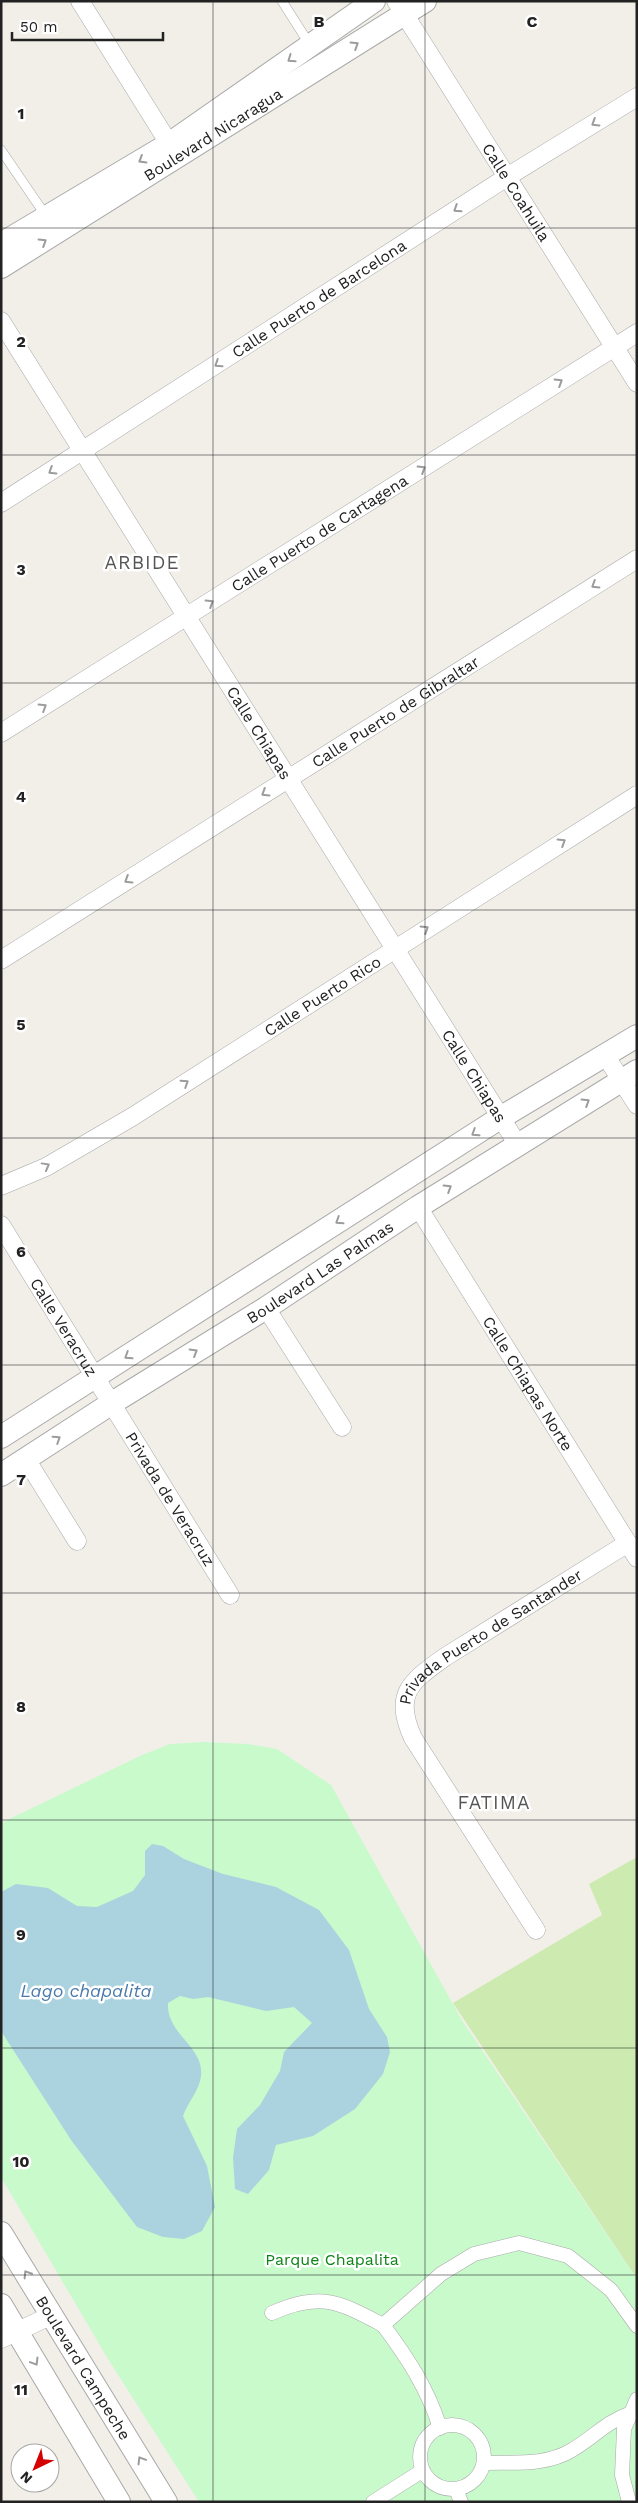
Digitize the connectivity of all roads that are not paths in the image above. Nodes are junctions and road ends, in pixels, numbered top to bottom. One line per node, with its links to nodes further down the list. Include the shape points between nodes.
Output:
1 (80, 1): 9 (street)
2 (282, 1): 6 (lane)
3 (374, 1): 6 (street, Boulevard Nicaragua)
4 (425, 1): 5 (street, Boulevard Nicaragua)
5 (400, 8): 9 (street, Boulevard Nicaragua, one-way to 5); 10 (street, Calle Coahuila)
6 (311, 46): 9 (street, Boulevard Nicaragua, one-way to 9)
7 (637, 98): 10 (street, Calle Puerto de Barcelona, one-way to 10)
8 (1, 150): 11 (lane)
9 (174, 151): 11 (street, Boulevard Nicaragua, one-way to 11); 13 (street, Boulevard Nicaragua, one-way to 9)
10 (507, 177): 16 (street, Calle Coahuila); 18 (street, Calle Puerto de Barcelona, one-way to 18)
11 (47, 217): 12 (street, Boulevard Nicaragua)
12 (1, 244)
13 (1, 267)
14 (1, 321): 18 (street, Calle Chiapas)
15 (637, 333): 16 (street, Calle Puerto de Cartagena)
16 (614, 348): 17 (street, Calle Coahuila); 21 (street, Calle Puerto de Cartagena, one-way to 16)
17 (637, 384)
18 (83, 451): 19 (street, Calle Puerto de Barcelona, one-way to 19); 21 (street, Calle Chiapas)
19 (1, 503)
20 (637, 560): 23 (street, Calle Puerto de Gibraltar, one-way to 23)
21 (188, 617): 22 (street, Calle Puerto de Cartagena, one-way to 21); 23 (street, Calle Chiapas)
22 (1, 733)
23 (288, 778): 25 (street, Calle Chiapas); 26 (street, Calle Puerto de Gibraltar, one-way to 26)
24 (637, 795): 25 (street, Calle Puerto Rico, one-way to 24)
25 (394, 948): 31 (street, Calle Chiapas); 33 (street, Calle Puerto Rico, one-way to 25, via 46,1166 132,1116)
26 (1, 960)
27 (637, 1036): 28 (street, Boulevard Las Palmas)
28 (605, 1055): 29 (street); 31 (street, Boulevard Las Palmas)
29 (629, 1076): 30 (street); 32 (street, Boulevard Las Palmas, one-way to 29)
30 (637, 1105)
31 (500, 1118): 32 (street, Calle Chiapas); 37 (street, Boulevard Las Palmas, one-way to 37)
32 (518, 1145): 34 (street, Boulevard Las Palmas, one-way to 32)
33 (1, 1186)
34 (418, 1207): 36 (street, Boulevard Las Palmas); 44 (street, Calle Chiapas Norte)
35 (1, 1225): 37 (street, Calle Veracruz)
36 (266, 1308): 38 (street, Boulevard Las Palmas, one-way to 36); 39 (street)
37 (96, 1377): 38 (street, Calle Veracruz); 40 (street, Boulevard Las Palmas)
38 (112, 1403): 41 (street, Boulevard Las Palmas, one-way to 38); 46 (street, Privada de Veracruz)
39 (342, 1427)
40 (1, 1437)
41 (26, 1459): 42 (street, Boulevard Las Palmas); 43 (street)
42 (1, 1475)
43 (77, 1541)
44 (628, 1543): 45 (street, Calle Chiapas Norte); 47 (street, Privada Puerto de Santander, via 445,1657 417,1676 406,1690 403,1706 406,1724 413,1738)
45 (637, 1558)
46 (230, 1595)
47 (536, 1930)
48 (1, 2233): 51 (street, Boulevard Campeche, one-way to 48)
49 (1, 2305): 54 (street)
50 (272, 2313): 52 (street, via 293,2304 315,2300 346,2305)
51 (52, 2314): 54 (street); 62 (street, Boulevard Campeche, one-way to 51)
52 (382, 2325): 53 (street, via 441,2274 474,2254 519,2243 568,2256 611,2290); 57 (street, via 409,2360 434,2406)
53 (637, 2326)
54 (9, 2335): 61 (street, one-way to 61)
55 (637, 2400): 56 (street)
56 (631, 2413): 58 (street, via 613,2419 571,2451 545,2461); 64 (street, via 624,2429 622,2475)
57 (440, 2428): 58 (street, via 448,2424 468,2428 482,2443); 59 (street, via 429,2433 420,2451)
58 (484, 2463): 60 (street, via 475,2481)
59 (422, 2471): 60 (street, via 436,2486); 63 (street)
60 (459, 2496)
61 (119, 2502)
62 (166, 2502)
63 (373, 2502)
64 (629, 2502)

